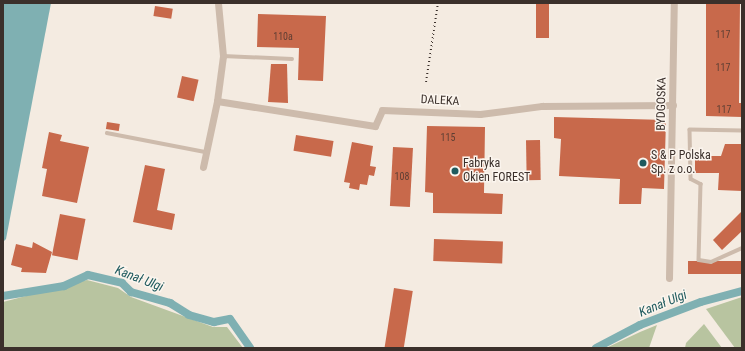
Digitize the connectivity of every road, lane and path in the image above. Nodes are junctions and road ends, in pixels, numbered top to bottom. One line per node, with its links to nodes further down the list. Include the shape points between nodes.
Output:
1 (218, 3): 3 (street)
2 (674, 3): 6 (street, BYDGOSKA)
3 (223, 56): 4 (lane); 5 (street)
4 (292, 60)
5 (218, 101): 6 (street, DALEKA, via 375,126 382,110 480,114 542,106); 9 (street)
6 (673, 105): 12 (street, BYDGOSKA)
7 (742, 130): 11 (lane, via 690,130 691,179 701,184 699,260 711,262)
8 (107, 133): 9 (lane)
9 (206, 152): 10 (street)
10 (203, 167)
11 (742, 248)
12 (669, 278)

